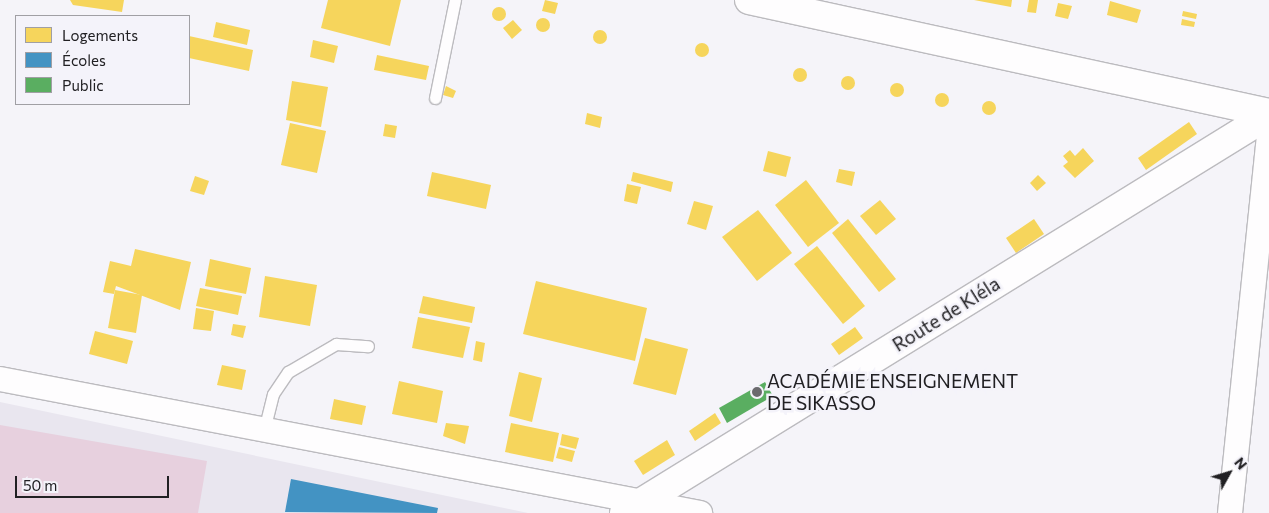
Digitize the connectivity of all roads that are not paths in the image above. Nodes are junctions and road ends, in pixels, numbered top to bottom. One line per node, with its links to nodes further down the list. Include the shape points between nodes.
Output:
1 (455, 0): 3 (lane)
2 (749, 0): 4 (main road)
3 (435, 98)
4 (1269, 114): 9 (main road, Route de Kléla)
5 (1269, 136): 11 (street)
6 (368, 346): 8 (lane, via 336,344 288,372 273,394)
7 (0, 379): 8 (street)
8 (264, 430): 9 (street)
9 (632, 508): 10 (street)
10 (700, 513)
11 (1230, 513)

